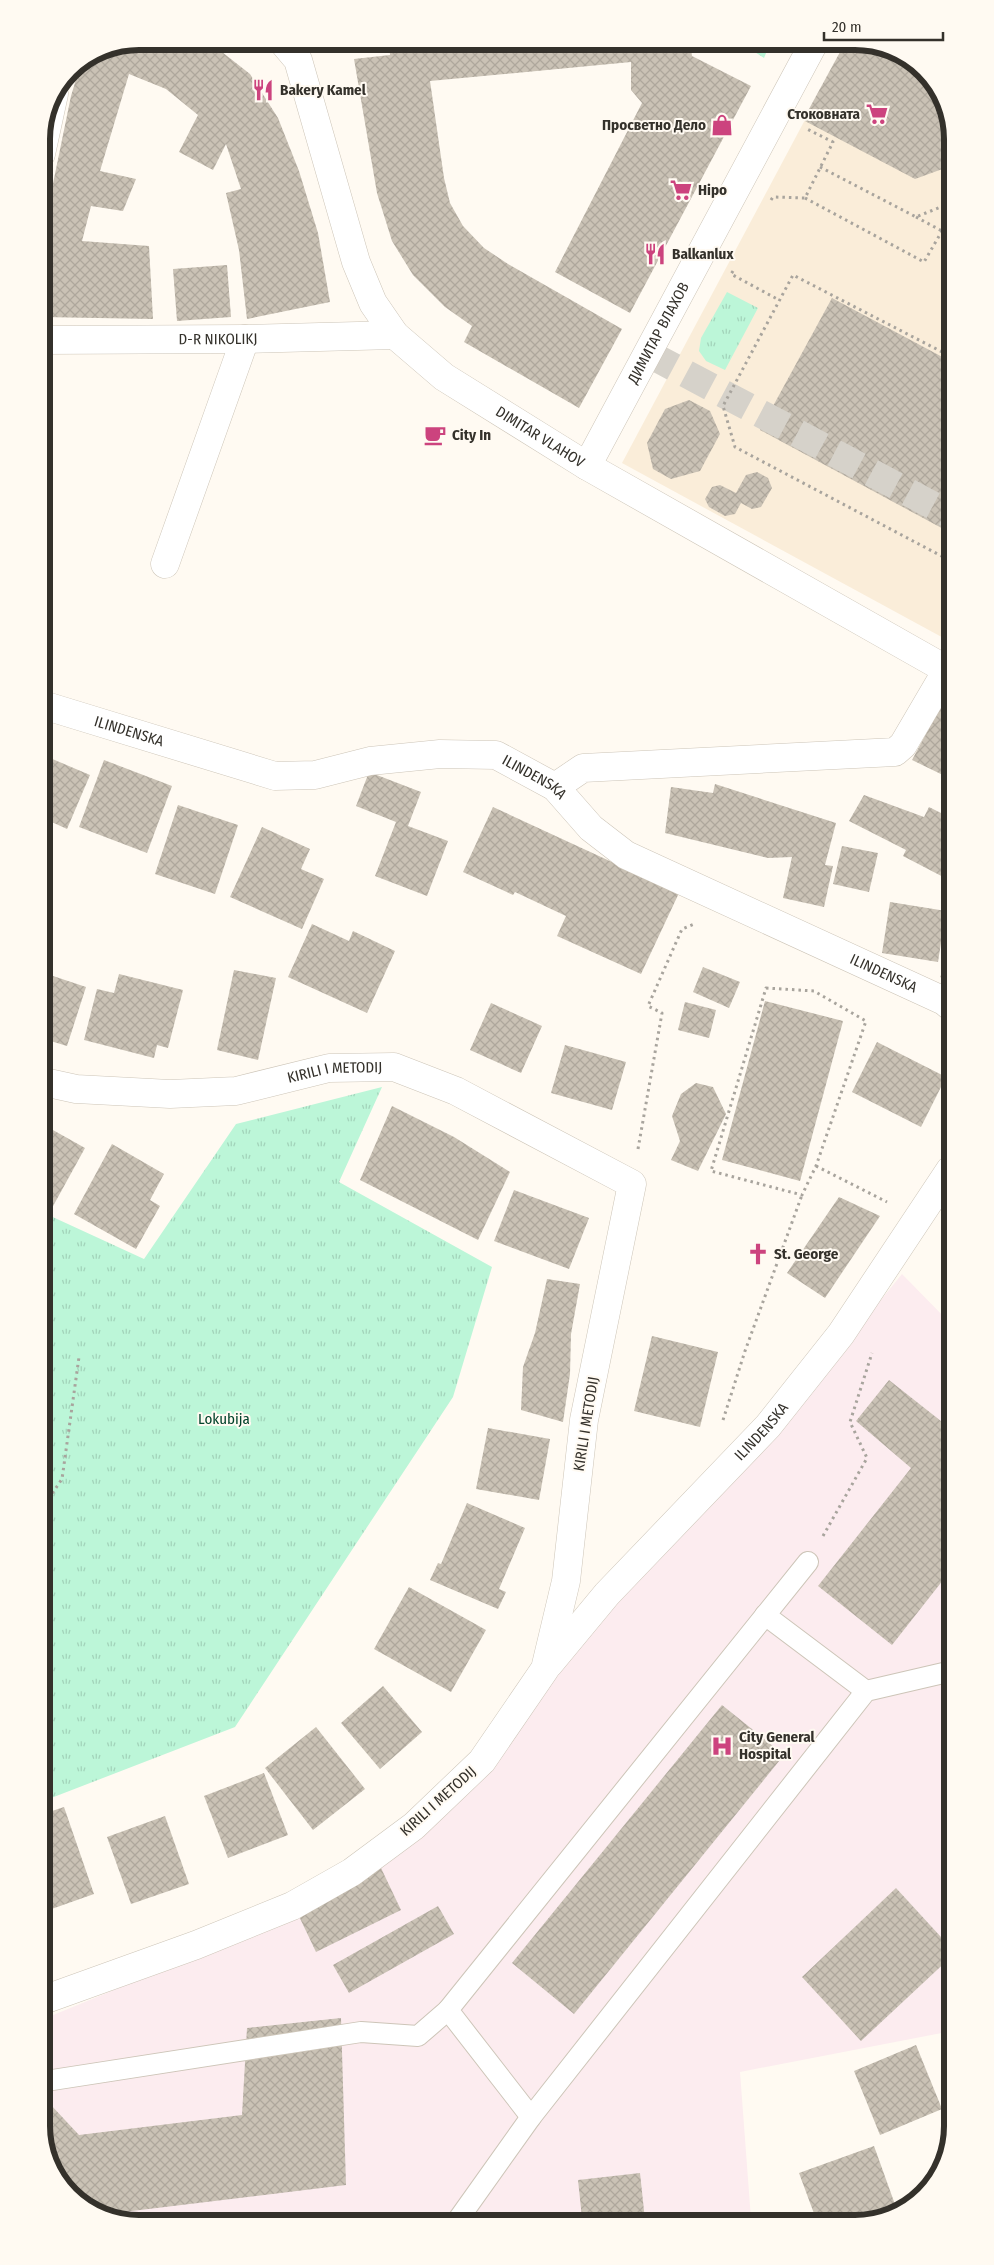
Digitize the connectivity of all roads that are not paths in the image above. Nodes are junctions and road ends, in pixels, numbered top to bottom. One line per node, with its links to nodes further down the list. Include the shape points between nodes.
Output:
1 (295, 50): 3 (street, DIMITAR VLAHOV, via 356,262 373,303)
2 (811, 50): 6 (street, ДИМИТАР ВЛАХОВ)
3 (395, 335): 4 (street, D-R NIKOLIKJ); 6 (street, DIMITAR VLAHOV, via 444,377)
4 (245, 339): 5 (street, D-R NIKOLIKJ); 7 (street)
5 (50, 340)
6 (587, 466): 8 (street, DIMITAR VLAHOV)
7 (165, 564)
8 (944, 669)
9 (944, 678): 11 (street, via 903,745 895,752 583,768)
10 (50, 707): 11 (street, ILINDENSKA, via 275,776 315,774 370,761 440,754 496,755)
11 (555, 787): 12 (street, ILINDENSKA, via 591,828 626,855)
12 (944, 1002)
13 (50, 1084): 17 (street, KIRILI I METODIJ, via 76,1090 170,1094 236,1091 329,1068 394,1067 456,1091 632,1184 584,1420 566,1581)
14 (944, 1179): 17 (street, ILINDENSKA, via 841,1334 768,1426 607,1594)
15 (808, 1562): 16 (lane)
16 (765, 1615): 19 (lane); 21 (lane)
17 (545, 1670): 20 (street, KIRILI I METODIJ, via 482,1761 414,1826 352,1872 292,1906 196,1945)
18 (944, 1673): 19 (lane)
19 (866, 1691): 23 (lane)
20 (50, 1998)
21 (448, 2010): 22 (lane, via 418,2036 361,2032); 23 (lane)
22 (50, 2079)
23 (531, 2117): 24 (lane)
24 (461, 2215)

